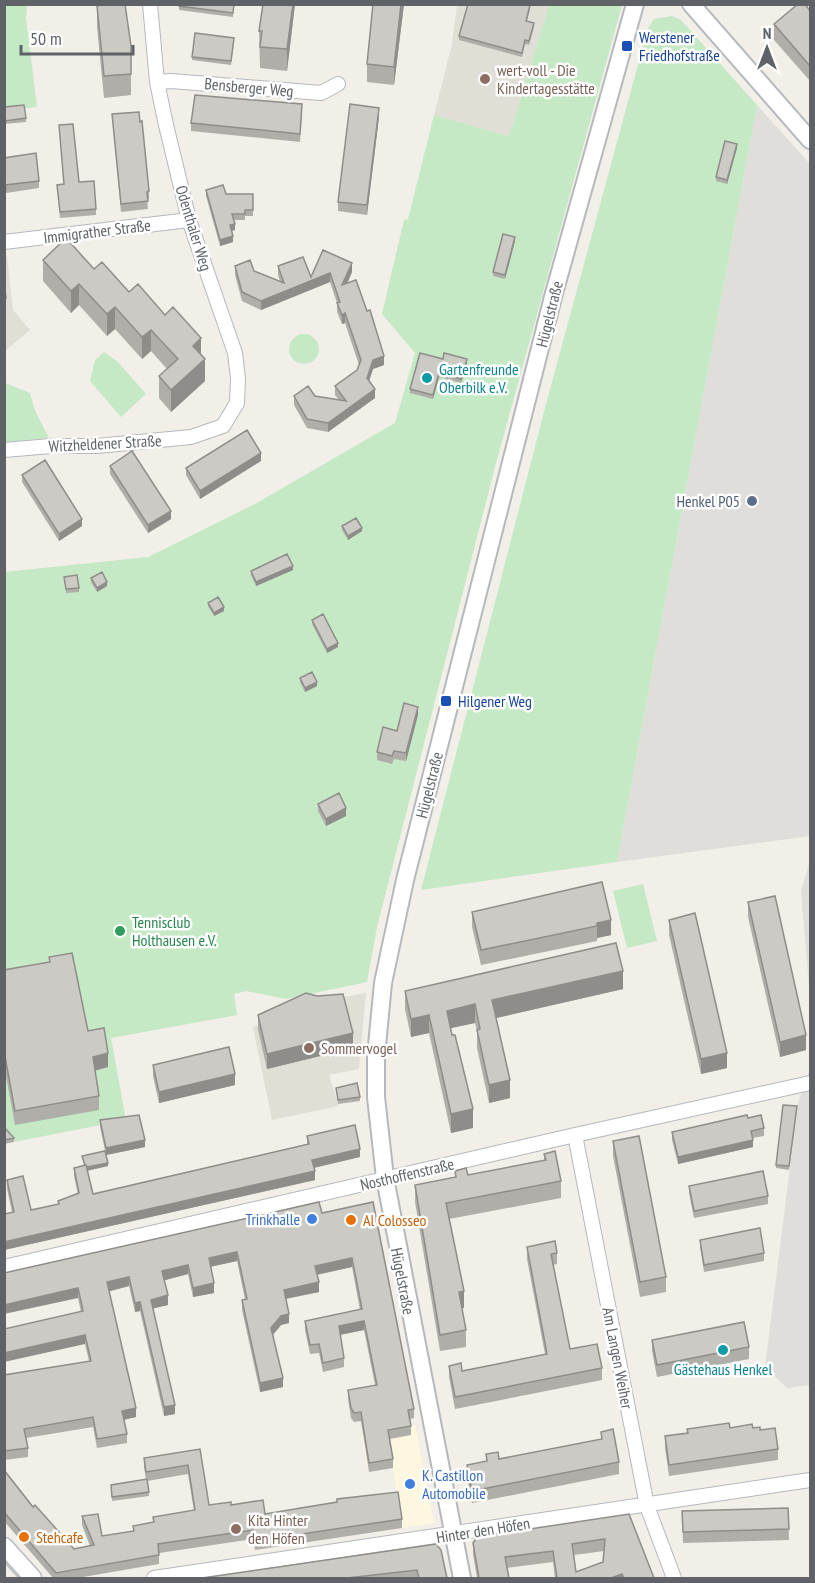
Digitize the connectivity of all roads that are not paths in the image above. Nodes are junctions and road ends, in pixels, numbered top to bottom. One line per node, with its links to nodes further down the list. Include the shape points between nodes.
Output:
1 (150, 4): 4 (street, Odenthaler Weg)
2 (635, 4): 13 (street, Hügelstraße, via 556,286 388,952 376,1066)
3 (691, 4): 6 (street)
4 (157, 82): 5 (street, Bensberger Weg, via 321,93); 7 (street, Odenthaler Weg)
5 (338, 84)
6 (810, 140)
7 (189, 220): 8 (street, Immigrather Straße); 9 (street, Odenthaler Weg, via 238,370 235,409 223,426)
8 (4, 242)
9 (206, 434): 10 (street, Witzheldener Straße, via 97,446)
10 (4, 450)
11 (810, 1083): 12 (street, Nosthoffenstraße)
12 (575, 1135): 13 (street, Nosthoffenstraße); 16 (street, Am Langen Weiher)
13 (385, 1178): 14 (street, Nosthoffenstraße); 17 (street, Hügelstraße)
14 (4, 1267)
15 (810, 1480): 16 (street, Hinter den Höfen)
16 (647, 1506): 17 (street, Hinter den Höfen); 22 (street, Am Langen Weiher)
17 (454, 1535): 20 (street, Hinter den Höfen); 21 (street, Hügelstraße)
18 (4, 1547): 19 (main road)
19 (32, 1578)
20 (154, 1578)
21 (462, 1578)
22 (674, 1578)

